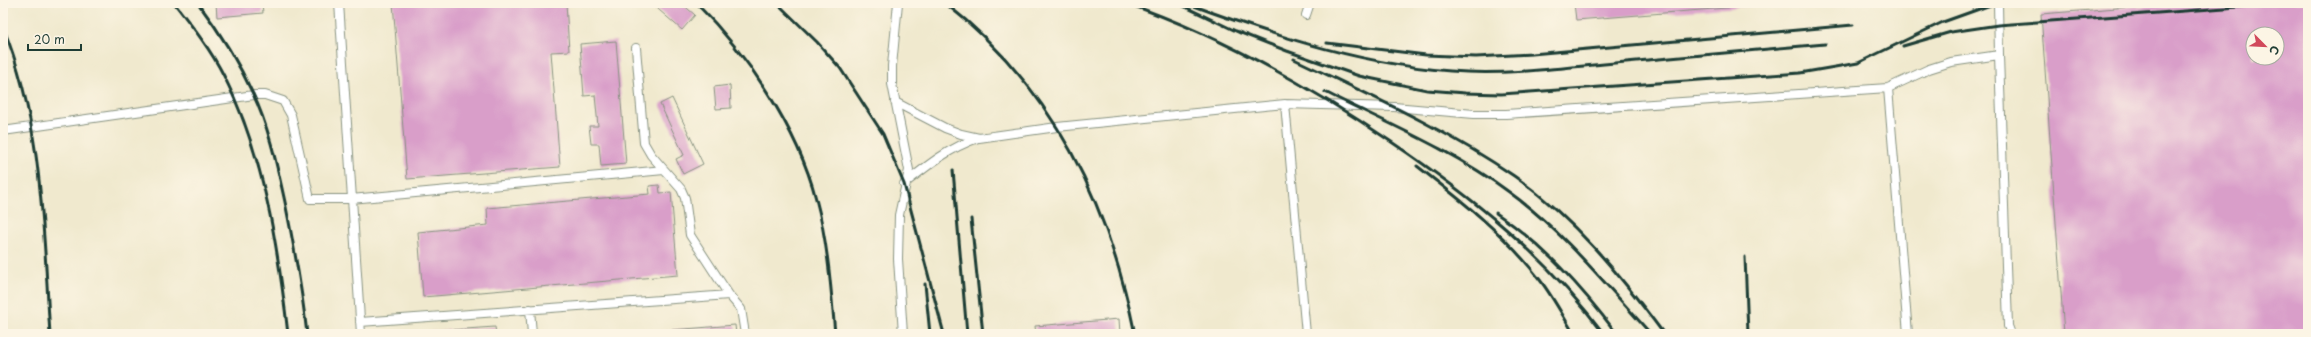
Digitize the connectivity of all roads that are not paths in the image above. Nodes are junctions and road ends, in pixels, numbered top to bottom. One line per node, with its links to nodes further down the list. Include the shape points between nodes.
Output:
1 (339, 3): 15 (lane)
2 (898, 3): 9 (lane, via 892,66)
3 (1310, 3): 5 (lane)
4 (1998, 3): 7 (lane)
5 (1306, 15)
6 (636, 48): 13 (lane, via 644,143)
7 (1999, 55): 8 (lane, via 1951,62); 25 (lane, via 2008,326)
8 (1888, 88): 10 (lane, via 1506,114); 24 (lane)
9 (895, 102): 12 (lane, via 945,128); 14 (lane, via 908,160)
10 (1285, 104): 12 (lane, via 1057,127); 23 (lane)
11 (3, 131): 15 (lane, via 247,95 265,95 283,101 291,115 310,199)
12 (979, 138): 14 (lane, via 942,155)
13 (664, 170): 15 (lane); 16 (lane, via 675,181 685,198 687,224 694,243)
14 (904, 184): 22 (lane, via 899,215 898,259)
15 (350, 199): 18 (lane)
16 (729, 295): 17 (lane); 21 (lane, via 741,309)
17 (530, 309): 18 (lane); 20 (lane)
18 (360, 322): 19 (lane)
19 (361, 334)
20 (532, 334)
21 (745, 334)
22 (903, 334)
23 (1306, 334)
24 (1908, 334)
25 (2011, 334)

